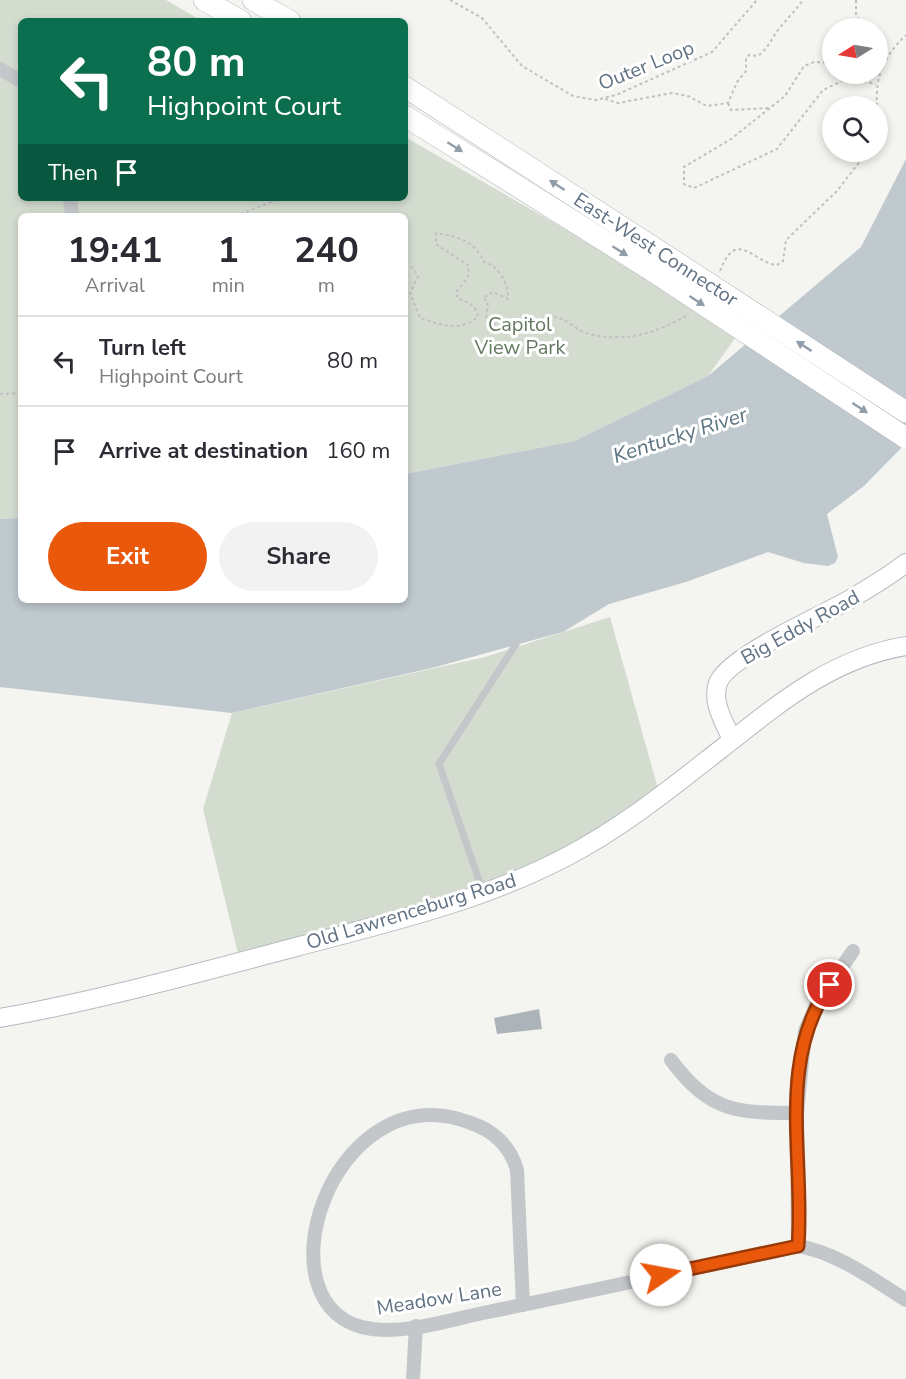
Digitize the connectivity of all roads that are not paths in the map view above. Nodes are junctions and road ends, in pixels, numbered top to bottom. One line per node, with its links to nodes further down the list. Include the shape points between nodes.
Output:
1 (204, 0): 3 (main road)
2 (253, 0): 4 (main road)
3 (236, 18)
4 (285, 18)
5 (0, 69): 6 (street)
6 (18, 79)
7 (408, 89): 9 (main road, East-West Connector, one-way to 7)
8 (408, 118): 9 (main road, East-West Connector, one-way to 9)
9 (653, 260): 10 (main road, East-West Connector, one-way to 9, bridge); 11 (main road, East-West Connector, one-way to 11, bridge)
10 (906, 412)
11 (906, 438)
12 (906, 563): 15 (main road, Big Eddy Road, via 726,671 716,695)
13 (516, 644): 16 (lane, via 439,764)
14 (906, 646): 15 (main road, Old Lawrenceburg Road, via 864,655 822,674)
15 (732, 740): 16 (main road, Old Lawrenceburg Road, via 655,801 597,840 535,872)
16 (483, 892): 18 (main road, Old Lawrenceburg Road, via 222,967)
17 (853, 951): 20 (street, via 818,1001 805,1031)
18 (0, 1018)
19 (671, 1060): 20 (street, via 687,1081 718,1105)
20 (797, 1113): 21 (street)
21 (798, 1246): 22 (street, via 851,1267); 23 (street, Meadow Lane)
22 (906, 1300)
23 (523, 1305): 24 (street, Meadow Lane); 24 (street, Meadow Lane, via 514,1158 500,1139 475,1124 445,1116 419,1117 380,1130 342,1163 326,1194 314,1250 318,1284 333,1310 344,1319 373,1329)
24 (416, 1326): 25 (street)
25 (413, 1379)

